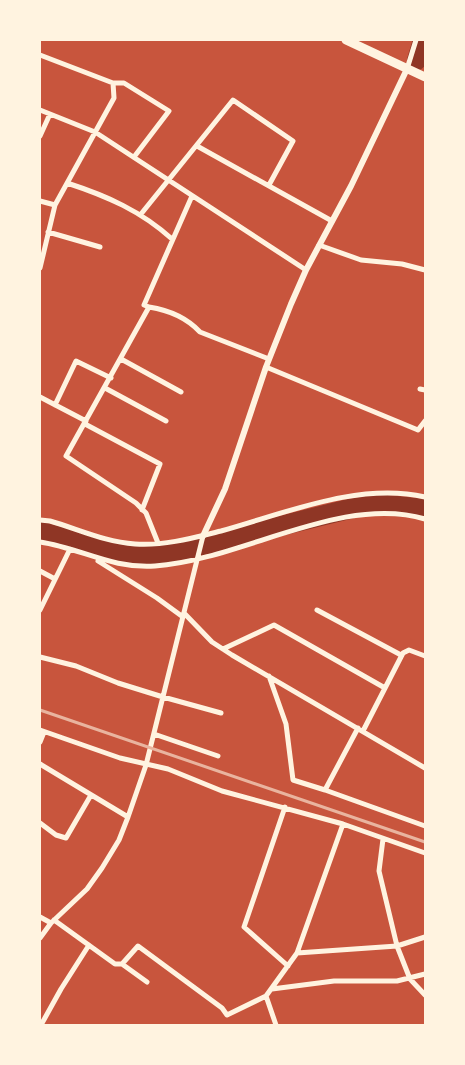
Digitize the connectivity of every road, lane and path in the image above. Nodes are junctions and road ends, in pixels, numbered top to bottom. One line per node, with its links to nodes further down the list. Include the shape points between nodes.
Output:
1 (346, 40): 4 (highway)
2 (416, 40): 4 (street)
3 (40, 55): 6 (street)
4 (407, 69): 5 (highway); 20 (street)
5 (425, 77)
6 (113, 83): 9 (street, via 114,98); 12 (street, via 124,84 169,111)
7 (40, 110): 8 (street)
8 (50, 114): 9 (street); 10 (street)
9 (95, 132): 12 (street); 14 (street)
10 (40, 136)
11 (197, 146): 13 (street); 15 (street); 15 (street, via 233,100 293,141)
12 (134, 157): 13 (street)
13 (168, 178): 16 (street); 19 (street)
14 (68, 182): 18 (street); 19 (street, via 102,194)
15 (269, 184): 20 (street)
16 (192, 196): 22 (street); 27 (street)
17 (40, 201): 18 (street)
18 (55, 205): 21 (street)
19 (141, 214): 22 (street)
20 (332, 221): 23 (street)
21 (48, 232): 24 (street); 25 (street)
22 (172, 239): 29 (street, via 144,305)
23 (320, 245): 27 (street); 28 (street, via 362,260)
24 (100, 247)
25 (41, 256): 26 (street)
26 (40, 268)
27 (306, 270): 30 (street)
28 (425, 270)
29 (149, 307): 30 (street, via 165,310 194,325 200,332); 31 (street)
30 (269, 358): 32 (street)
31 (121, 359): 33 (street); 35 (street)
32 (266, 367): 39 (street, via 418,430); 45 (street, via 225,489)
33 (111, 378): 34 (street); 37 (street, via 76,361)
34 (106, 388): 38 (street); 40 (street)
35 (181, 392)
36 (40, 397): 37 (street)
37 (55, 405): 40 (street)
38 (166, 421)
39 (425, 421)
40 (85, 423): 42 (street, via 66,456); 42 (street, via 160,464)
41 (425, 497): 45 (street, via 387,492 359,494)
42 (142, 510): 47 (street)
43 (425, 519): 50 (street, via 399,512 362,513)
44 (40, 520): 47 (street, via 118,542)
45 (202, 537): 47 (street); 50 (street)
46 (40, 542): 48 (street)
47 (158, 543)
48 (70, 549): 49 (street); 52 (street)
49 (94, 558): 50 (street, via 136,566); 55 (street)
50 (196, 558): 55 (street)
51 (40, 571): 52 (street)
52 (55, 579): 53 (street)
53 (40, 610)
54 (318, 610): 57 (street)
55 (183, 615): 56 (street); 62 (street)
56 (223, 649): 60 (street); 61 (street, via 274,625)
57 (402, 655): 58 (street, via 409,650); 61 (street)
58 (425, 656)
59 (40, 657): 62 (street, via 76,666)
60 (269, 676): 64 (street); 72 (street, via 286,724 293,780)
61 (385, 688): 64 (street)
62 (163, 697): 63 (street); 66 (street)
63 (221, 713)
64 (360, 729): 71 (street); 72 (street)
65 (42, 731): 67 (street); 70 (street)
66 (154, 734): 68 (street); 70 (street)
67 (40, 742)
68 (218, 756)
69 (40, 764): 73 (street)
70 (146, 765): 74 (street, via 222,791); 75 (street)
71 (425, 768)
72 (325, 790): 78 (street)
73 (91, 795): 75 (street); 76 (street, via 66,838)
74 (285, 807): 77 (street); 89 (street, via 244,927)
75 (128, 817): 82 (street, via 119,840 87,889)
76 (40, 823)
77 (344, 824): 79 (street); 87 (street)
78 (425, 826)
79 (383, 839): 80 (street); 86 (street, via 379,871)
80 (425, 854)
81 (40, 917): 82 (street)
82 (53, 921): 84 (street); 85 (street)
83 (425, 937): 86 (street)
84 (40, 938)
85 (89, 945): 88 (street, via 110,961); 96 (street)
86 (397, 946): 87 (street); 91 (street)
87 (297, 953): 89 (street)
88 (122, 964): 92 (street); 95 (street, via 138,946 227,1015)
89 (288, 966): 93 (street)
90 (425, 974): 91 (street)
91 (410, 979): 93 (street, via 334,982); 94 (street)
92 (147, 982)
93 (272, 989): 95 (street)
94 (425, 995)
95 (266, 996): 97 (street)
96 (41, 1025)
97 (276, 1025)

